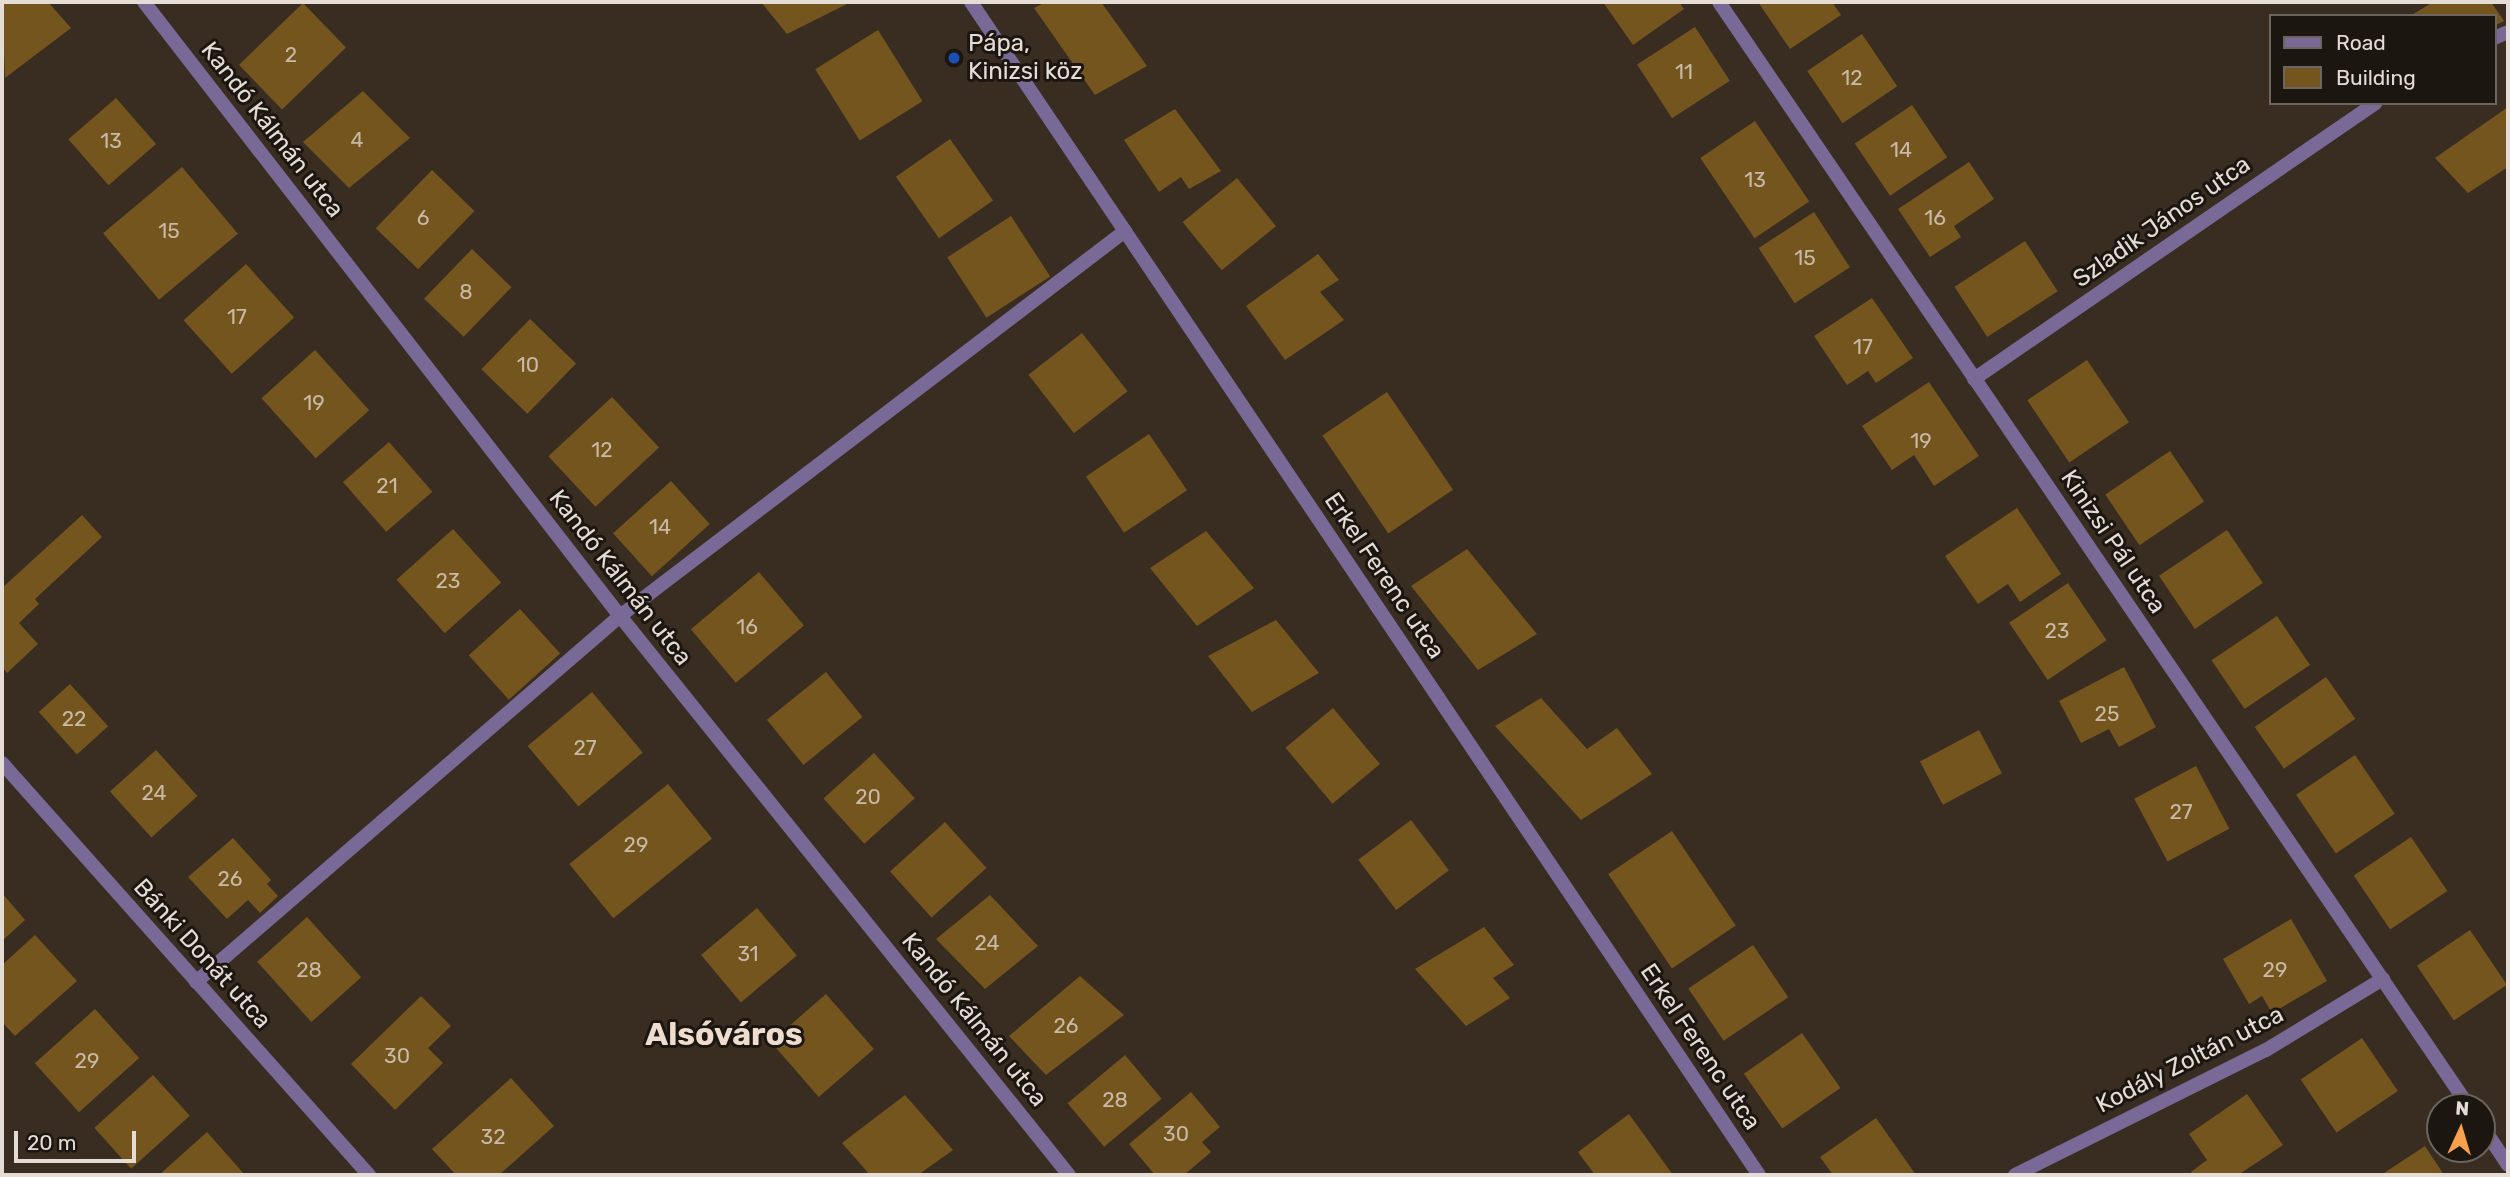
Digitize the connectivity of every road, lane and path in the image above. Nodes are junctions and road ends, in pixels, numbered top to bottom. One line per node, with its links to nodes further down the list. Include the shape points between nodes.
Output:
1 (144, 2): 7 (street, Kandó Kálmán utca)
2 (971, 2): 5 (street, Erkel Ferenc utca)
3 (1719, 2): 6 (street, Kinizsi Pál utca)
4 (2372, 105): 6 (street, Szladik János utca)
5 (1125, 231): 7 (street); 16 (street, Erkel Ferenc utca)
6 (1975, 379): 9 (street, Kinizsi Pál utca)
7 (620, 616): 10 (street); 15 (street, Kandó Kálmán utca)
8 (2, 763): 10 (street, Bánki Donát utca)
9 (2383, 979): 11 (street, Kinizsi Pál utca); 17 (street, Kodály Zoltán utca, via 2266,1050)
10 (196, 982): 14 (street, Bánki Donát utca)
11 (2460, 1093)
12 (2496, 1147): 13 (street)
13 (2508, 1165)
14 (369, 1175)
15 (1069, 1175)
16 (1759, 1175)
17 (2015, 1175)

